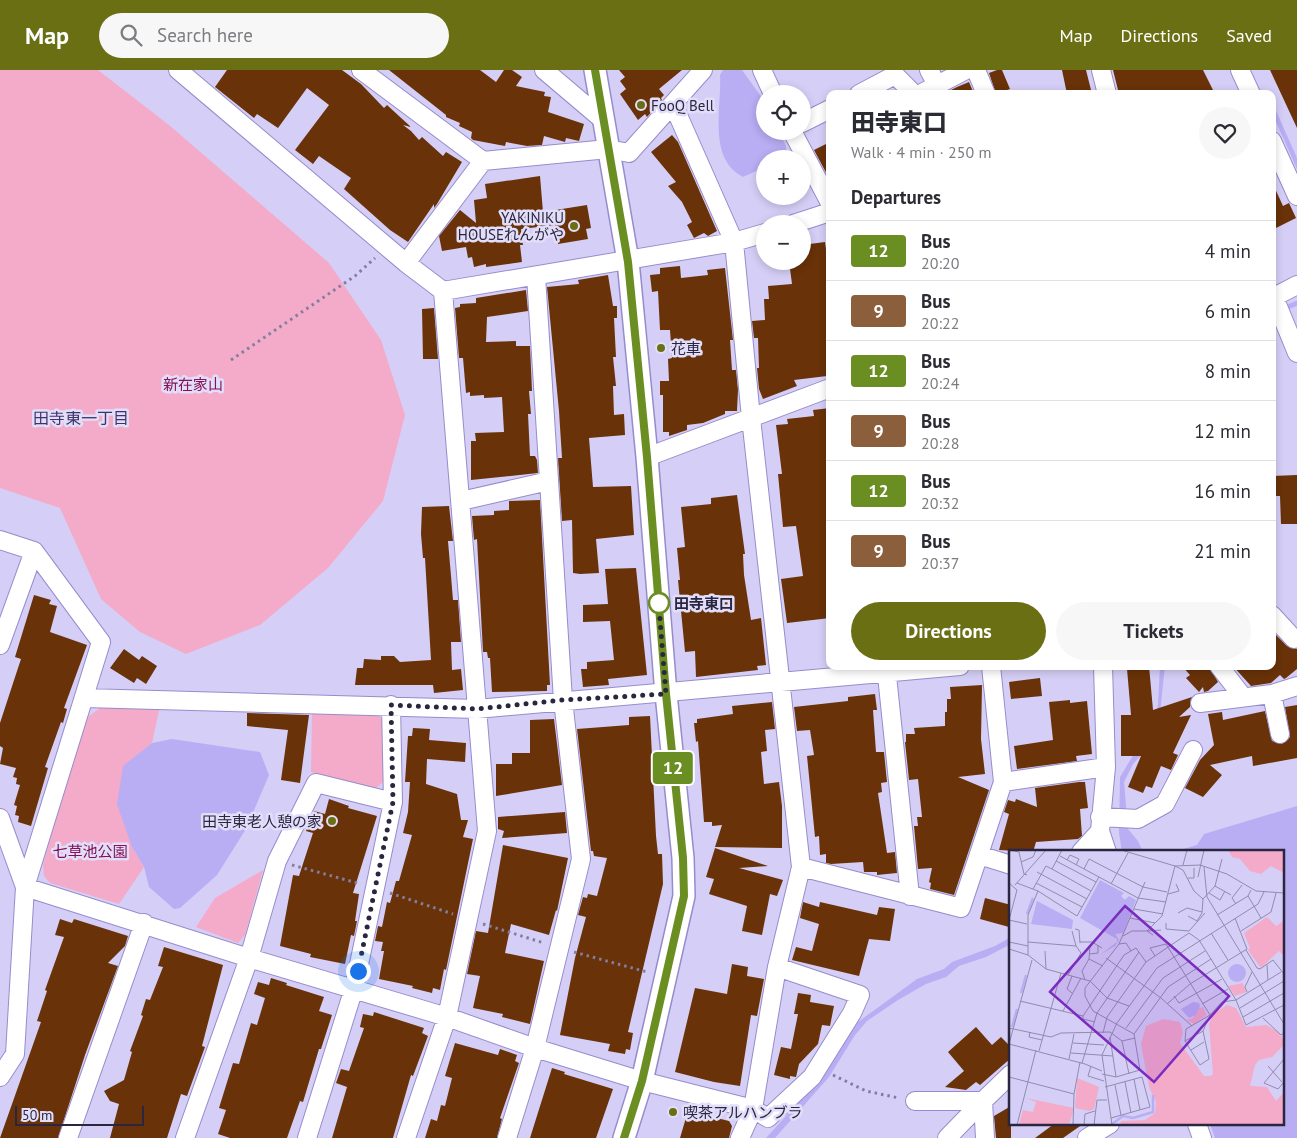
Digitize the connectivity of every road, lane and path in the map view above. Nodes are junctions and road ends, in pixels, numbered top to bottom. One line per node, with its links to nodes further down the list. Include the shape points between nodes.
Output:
1 (178, 70): 33 (street)
2 (361, 70): 26 (street)
3 (544, 70): 22 (street)
4 (596, 70): 22 (street)
5 (703, 70): 19 (street)
6 (762, 70): 12 (street)
7 (966, 70): 11 (street)
8 (976, 70): 16 (street)
9 (1101, 70): 17 (street)
10 (1240, 70): 18 (street)
11 (933, 77): 15 (street)
12 (770, 85)
13 (867, 90): 14 (street, via 895,75)
14 (910, 90)
15 (923, 90)
16 (984, 90)
17 (1106, 90)
18 (1249, 90)
19 (673, 104): 24 (street, via 629,153); 32 (street)
20 (826, 111): 21 (street)
21 (811, 118)
22 (603, 120): 24 (street)
23 (797, 140): 27 (street)
24 (608, 149): 26 (street); 34 (street)
25 (1276, 150): 28 (street)
26 (483, 162): 35 (street)
27 (826, 195)
28 (1297, 196)
29 (826, 213): 30 (street)
30 (811, 218)
31 (756, 236): 32 (street)
32 (734, 242): 34 (street); 44 (street)
33 (388, 248): 35 (street); 42 (path, via 355,276)
34 (628, 262): 36 (street); 45 (street)
35 (406, 263): 38 (street)
36 (536, 276): 38 (street); 46 (street)
37 (1297, 285): 39 (street)
38 (443, 291): 47 (street)
39 (1276, 296)
40 (1276, 305): 41 (street)
41 (1297, 353)
42 (231, 360)
43 (826, 390): 44 (street)
44 (751, 418): 45 (street); 58 (street)
45 (647, 457): 60 (street)
46 (549, 482): 47 (street); 64 (street)
47 (461, 501): 67 (street)
48 (0, 540): 49 (street)
49 (34, 551): 52 (street); 63 (street, via 101,642)
50 (1276, 619): 51 (street)
51 (1294, 639)
52 (0, 645)
53 (879, 670): 58 (street)
54 (887, 670): 81 (street)
55 (991, 670): 71 (street)
56 (1103, 670): 70 (street)
57 (1222, 670): 62 (street)
58 (780, 683): 60 (street); 79 (street)
59 (1297, 686): 61 (street)
60 (666, 694): 64 (street); 91 (street, via 684,896)
61 (1272, 694): 62 (street); 68 (street)
62 (1243, 697): 65 (street)
63 (84, 698): 66 (street); 80 (street)
64 (563, 700): 67 (street); 87 (street, via 581,859)
65 (1200, 703)
66 (391, 705): 67 (street); 72 (street)
67 (477, 709): 86 (street, via 487,831)
68 (1280, 734)
69 (1193, 750): 74 (street, via 1165,804 1138,819)
70 (1106, 767): 71 (street); 74 (street)
71 (1003, 782): 77 (street)
72 (393, 802): 83 (street, via 316,783 277,861); 85 (street)
73 (0, 818): 80 (street)
74 (1100, 824): 75 (street); 76 (street)
75 (1082, 850)
76 (1106, 850)
77 (979, 855): 78 (street); 81 (street, via 961,908)
78 (1009, 864)
79 (801, 867): 81 (street); 84 (street)
80 (25, 887): 82 (street); 90 (street, via 15,1054)
81 (910, 896)
82 (144, 923): 83 (street); 97 (street)
83 (249, 958): 85 (street); 98 (street)
84 (777, 966): 94 (street); 94 (street, via 860,995 852,1014 812,1076 768,1118)
85 (354, 988): 86 (street); 99 (street)
86 (447, 1016): 87 (street); 100 (street)
87 (536, 1048): 91 (street); 101 (street)
88 (834, 1075): 92 (path, via 866,1091)
89 (1009, 1076): 93 (street)
90 (0, 1077)
91 (642, 1081): 94 (street); 102 (street)
92 (915, 1101): 93 (street)
93 (983, 1101): 104 (street); 105 (street)
94 (753, 1109): 103 (street)
95 (1107, 1126): 106 (street)
96 (1198, 1126): 107 (street)
97 (68, 1138)
98 (185, 1138)
99 (307, 1138)
100 (406, 1138)
101 (507, 1138)
102 (624, 1138)
103 (740, 1138)
104 (947, 1138)
105 (985, 1138)
106 (1087, 1138)
107 (1202, 1138)

